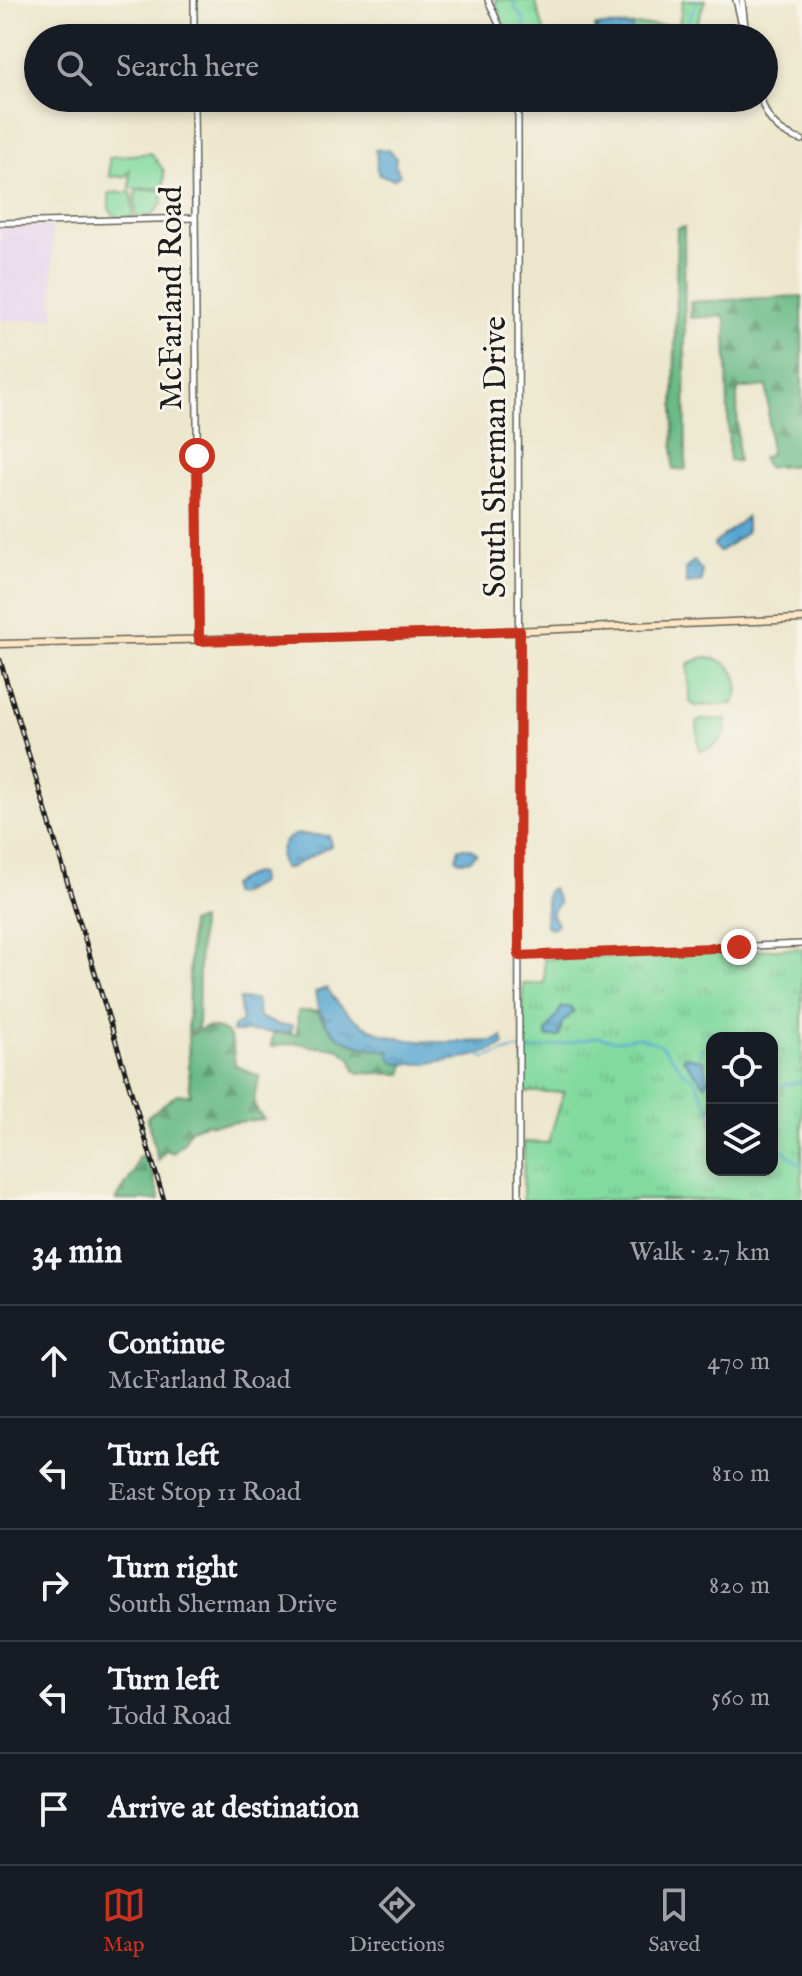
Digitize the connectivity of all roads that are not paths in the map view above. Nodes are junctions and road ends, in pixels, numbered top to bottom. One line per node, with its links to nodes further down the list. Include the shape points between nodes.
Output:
1 (194, 0): 4 (street)
2 (488, 0): 5 (street)
3 (739, 0): 6 (street)
4 (194, 24)
5 (499, 24)
6 (744, 24)
7 (194, 112): 11 (street, McFarland Road)
8 (518, 112): 14 (street, South Sherman Drive)
9 (766, 112): 10 (street, via 776,127)
10 (802, 140)
11 (195, 218): 12 (street); 15 (street, McFarland Road)
12 (0, 223)
13 (802, 619): 14 (main road)
14 (520, 631): 15 (main road); 18 (street, South Sherman Drive)
15 (199, 641): 16 (main road)
16 (0, 644)
17 (802, 944): 18 (street)
18 (519, 956): 19 (street, South Sherman Drive)
19 (519, 1200)

